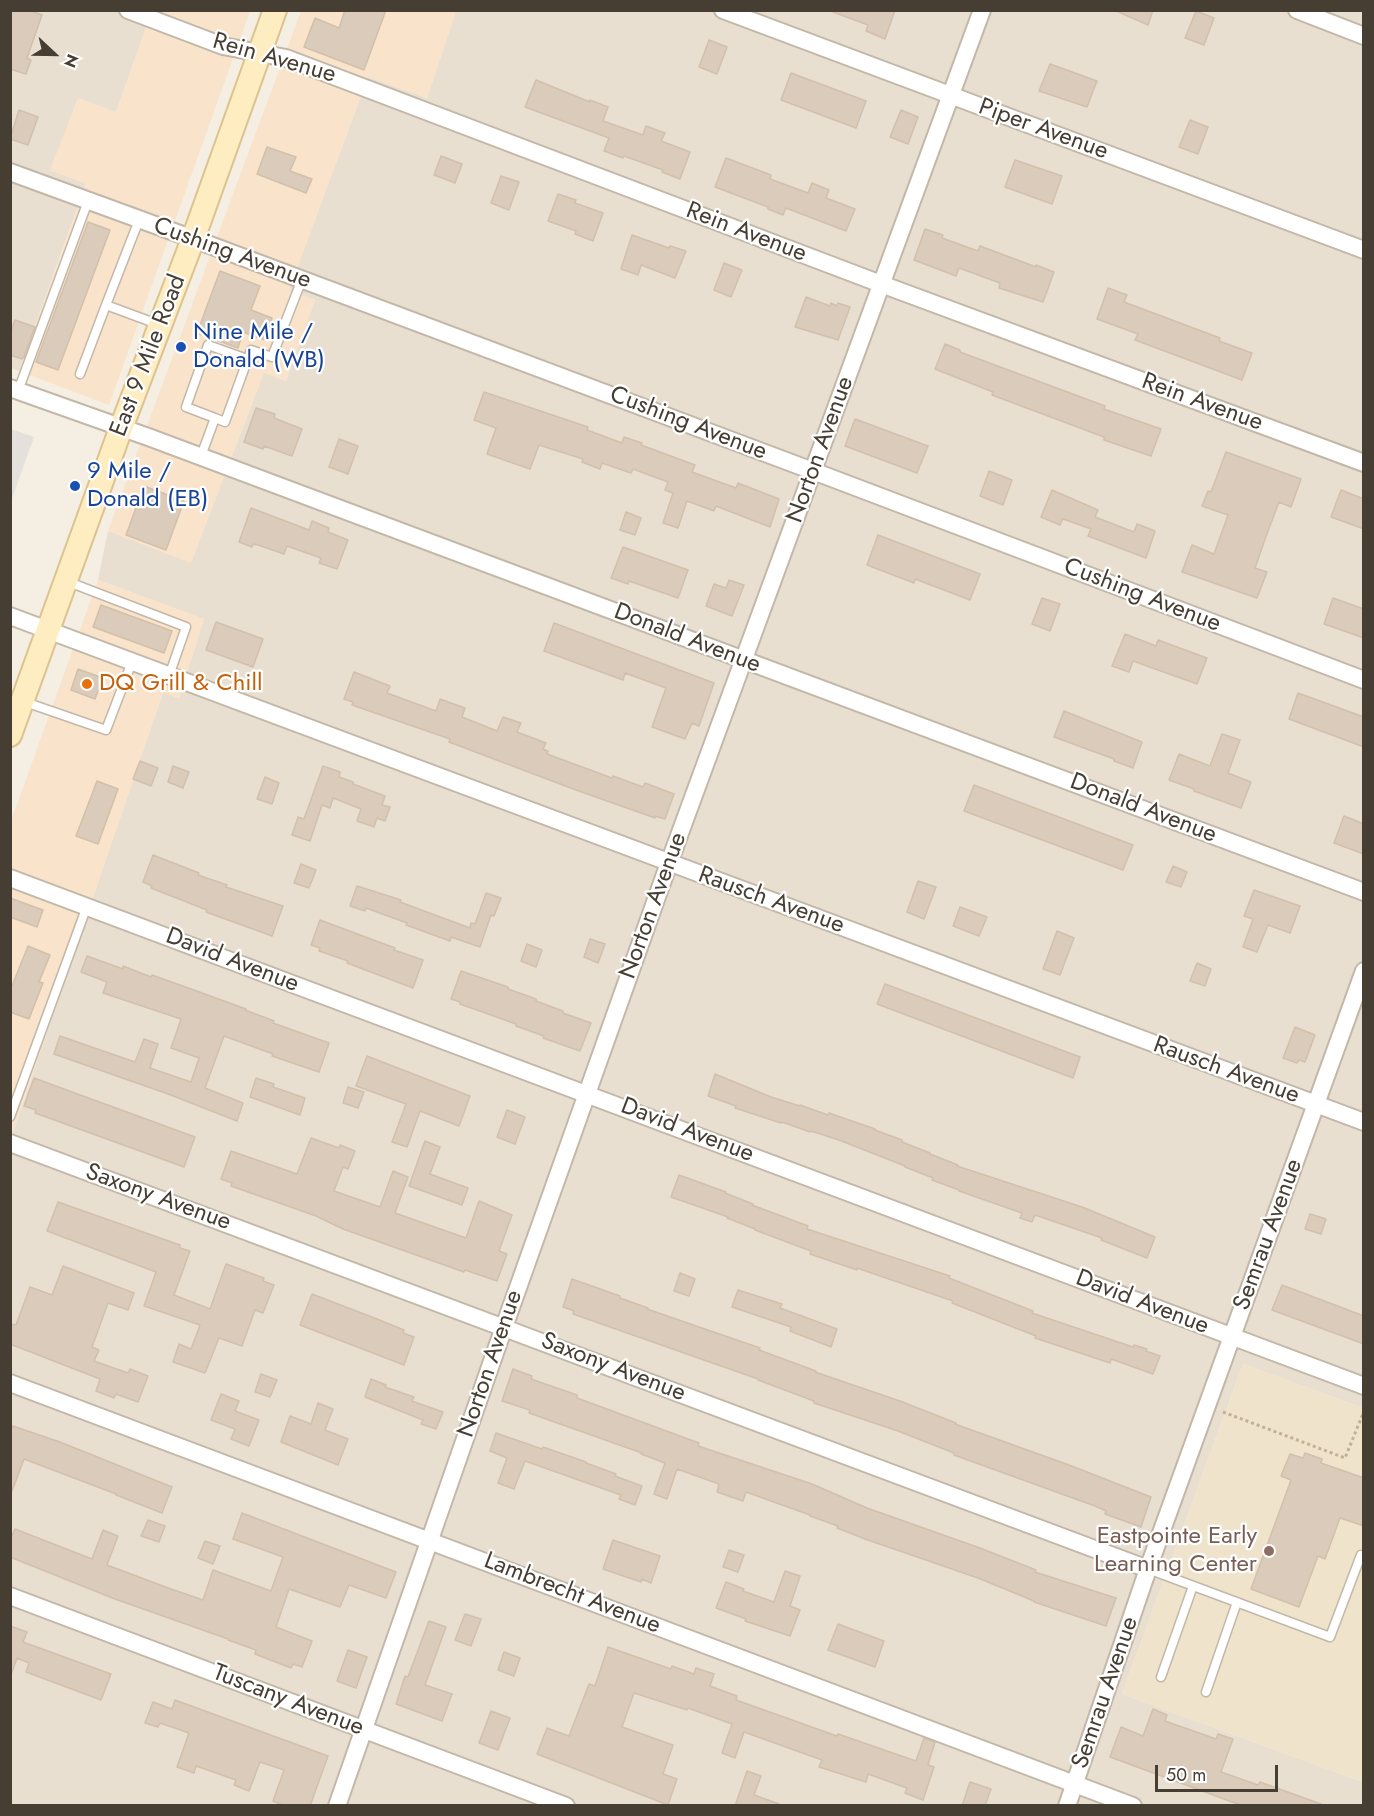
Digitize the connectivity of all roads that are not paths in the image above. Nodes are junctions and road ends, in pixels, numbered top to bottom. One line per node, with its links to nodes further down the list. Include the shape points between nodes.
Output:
1 (128, 10): 7 (street, Rein Avenue, via 223,46)
2 (275, 10): 7 (main road, East 9 Mile Road)
3 (723, 10): 8 (street, Piper Avenue)
4 (982, 10): 8 (street, Norton Avenue)
5 (1297, 10): 6 (street)
6 (1364, 36)
7 (259, 52): 12 (main road, East 9 Mile Road); 15 (street, Rein Avenue, via 286,57)
8 (951, 96): 13 (street, Piper Avenue); 15 (street, Norton Avenue)
9 (10, 172): 10 (street, Cushing Avenue)
10 (88, 201): 11 (street, Cushing Avenue); 20 (lane)
11 (139, 220): 12 (street, Cushing Avenue); 16 (lane)
12 (194, 239): 14 (street, Cushing Avenue); 17 (main road, East 9 Mile Road)
13 (1364, 250)
14 (302, 279): 18 (lane, via 272,357 251,350); 25 (street, Cushing Avenue)
15 (881, 284): 24 (street, Rein Avenue); 25 (street, Norton Avenue)
16 (106, 305): 17 (lane); 19 (lane)
17 (161, 326): 22 (main road, East 9 Mile Road)
18 (247, 359): 21 (lane, via 225,422); 21 (lane, via 208,345 186,407)
19 (80, 374)
20 (14, 389): 22 (street, Donald Avenue)
21 (215, 418): 23 (lane)
22 (121, 428): 23 (street, Donald Avenue); 26 (main road, East 9 Mile Road)
23 (201, 456): 29 (street, Donald Avenue)
24 (1364, 463)
25 (813, 471): 29 (street, Norton Avenue); 32 (street, Cushing Avenue)
26 (65, 581): 28 (main road, East 9 Mile Road); 31 (lane, via 186,627)
27 (10, 616): 28 (street, Rausch Avenue)
28 (47, 631): 30 (street, Rausch Avenue); 33 (main road, East 9 Mile Road)
29 (743, 660): 35 (street, Norton Avenue); 37 (street, Donald Avenue)
30 (132, 662): 31 (street, Rausch Avenue); 33 (lane, via 106,730)
31 (169, 676): 35 (street, Rausch Avenue)
32 (1364, 680)
33 (22, 701): 34 (main road, East 9 Mile Road)
34 (10, 735)
35 (669, 863): 40 (street, Norton Avenue); 41 (street, Rausch Avenue)
36 (10, 878): 38 (street, David Avenue)
37 (1364, 892)
38 (87, 906): 40 (street, David Avenue); 42 (lane)
39 (1364, 971): 41 (street, Semrau Avenue)
40 (588, 1094): 45 (street, Norton Avenue); 46 (street, David Avenue)
41 (1315, 1104): 43 (street, Rausch Avenue); 46 (street, Semrau Avenue)
42 (10, 1117)
43 (1364, 1122)
44 (10, 1143): 45 (street, Saxony Avenue)
45 (504, 1327): 49 (street, Norton Avenue); 51 (street, Saxony Avenue)
46 (1232, 1337): 48 (street, David Avenue); 51 (street, Semrau Avenue)
47 (10, 1383): 49 (street, Lambrecht Avenue)
48 (1364, 1386)
49 (429, 1541): 57 (street, Norton Avenue); 58 (street, Lambrecht Avenue)
50 (1361, 1555): 54 (lane, via 1330,1636)
51 (1148, 1569): 52 (lane); 58 (street, Semrau Avenue)
52 (1193, 1586): 54 (lane); 55 (lane)
53 (10, 1596): 57 (street, Tuscany Avenue)
54 (1237, 1602): 56 (lane)
55 (1161, 1677)
56 (1206, 1692)
57 (364, 1730): 59 (street, Norton Avenue); 60 (street, Tuscany Avenue)
58 (1075, 1784): 61 (street, Semrau Avenue); 62 (street, Lambrecht Avenue)
59 (337, 1806)
60 (566, 1806)
61 (1067, 1806)
62 (1133, 1806)

